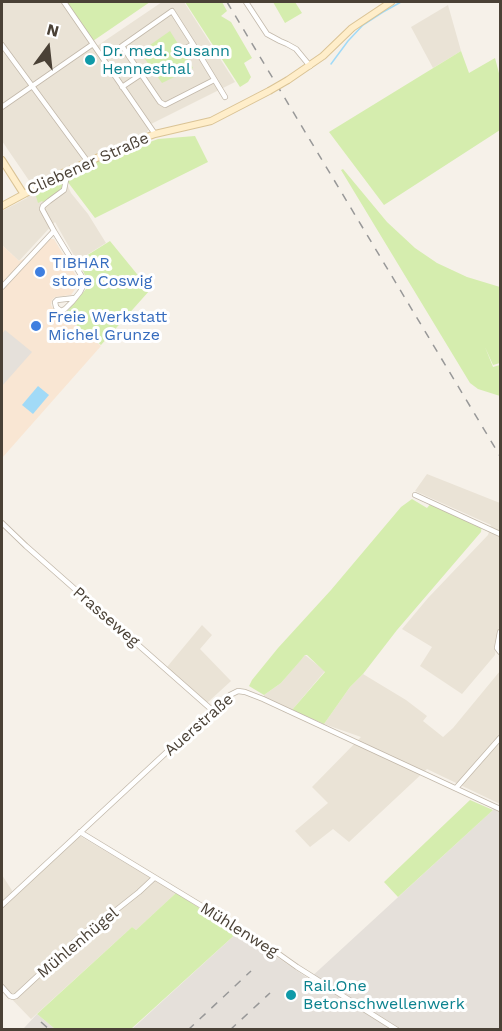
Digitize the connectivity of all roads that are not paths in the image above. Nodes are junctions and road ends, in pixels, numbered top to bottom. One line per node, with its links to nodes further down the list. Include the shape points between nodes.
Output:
1 (64, 2): 4 (street)
2 (246, 2): 8 (street, via 267,34 296,49)
3 (391, 2): 8 (street, Cliebener Straße, via 352,28)
4 (93, 44): 12 (street); 13 (street)
5 (193, 44): 7 (street); 10 (street, via 172,11 122,46); 11 (street)
6 (2, 45): 12 (street)
7 (184, 49)
8 (310, 66): 16 (street, Cliebener Straße, bridge, via 212,121)
9 (149, 69): 10 (street)
10 (141, 74): 11 (street, via 165,105); 13 (street)
11 (214, 80): 14 (street)
12 (32, 87): 15 (street); 18 (street)
13 (122, 87): 16 (street)
14 (225, 97)
15 (2, 107)
16 (155, 134): 18 (street, Cliebener Straße)
17 (2, 160): 20 (street)
18 (88, 162): 19 (street, Cliebener Straße)
19 (63, 173): 20 (street, Cliebener Straße); 22 (street, via 64,190 42,209)
20 (23, 193): 21 (street, Cliebener Straße)
21 (2, 206)
22 (54, 231): 23 (street); 24 (street, via 82,276 83,286)
23 (2, 286)
24 (75, 298)
25 (415, 495): 27 (street)
26 (2, 523): 30 (street, Prasseweg)
27 (501, 534)
28 (501, 632): 29 (street, via 497,648)
29 (501, 652)
30 (212, 710): 32 (street, Auerstraße, via 230,695 245,692); 34 (street, Auerstraße)
31 (501, 738): 32 (street)
32 (456, 788): 33 (street, Auerstraße)
33 (501, 809)
34 (80, 832): 35 (street, Mühlenweg); 36 (street, Auerstraße)
35 (154, 878): 37 (street, Mühlenhügel, via 84,933 16,996 10,996); 38 (street, Mühlenweg)
36 (2, 905)
37 (2, 987)
38 (397, 1029)

